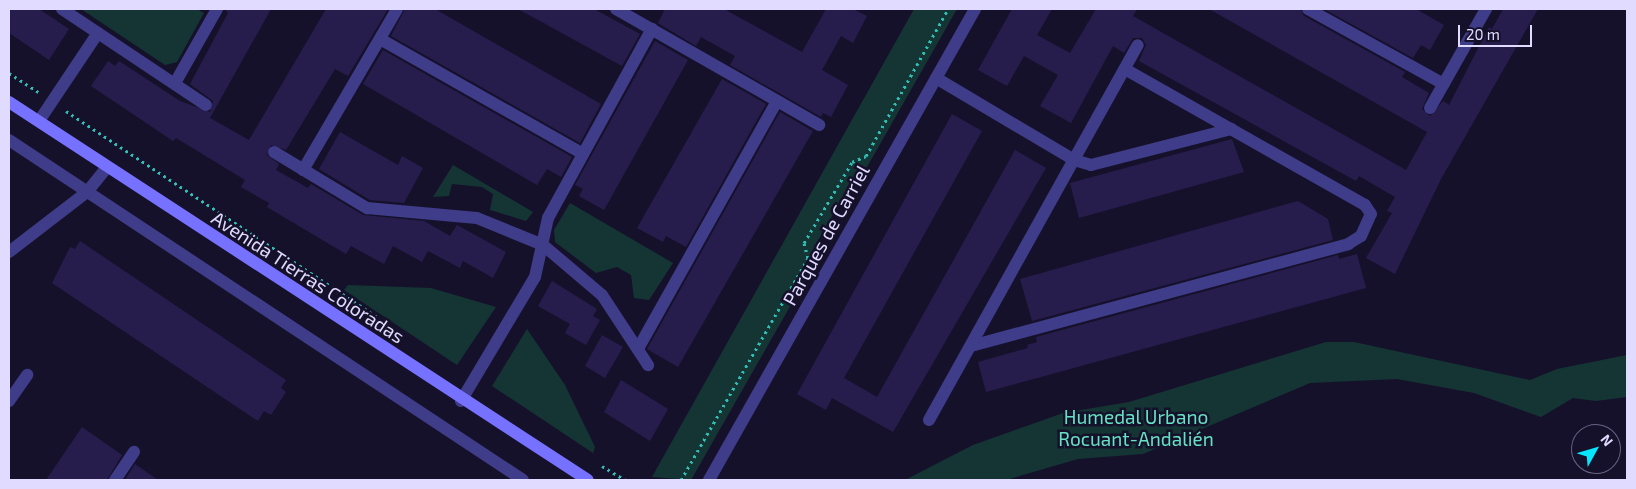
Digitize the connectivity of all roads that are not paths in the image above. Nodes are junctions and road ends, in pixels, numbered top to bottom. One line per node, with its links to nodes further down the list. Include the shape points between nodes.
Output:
1 (62, 9): 9 (street)
2 (217, 9): 14 (street)
3 (397, 9): 10 (street)
4 (616, 9): 8 (street)
5 (976, 9): 13 (street, Parques de Carriel)
6 (1486, 9): 15 (street)
7 (1316, 11): 15 (street)
8 (652, 29): 16 (street); 25 (street)
9 (98, 33): 14 (street); 20 (street)
10 (380, 39): 25 (street); 28 (street)
11 (1138, 44): 12 (street)
12 (1125, 69): 22 (street); 26 (street)
13 (936, 78): 26 (street); 43 (street, Parques de Carriel)
14 (175, 83): 18 (street)
15 (1444, 84): 19 (street)
16 (778, 101): 21 (street); 33 (street)
17 (9, 102): 20 (street, Avenida Tierras Coloradas)
18 (206, 104)
19 (1430, 108)
20 (39, 122): 27 (street, Avenida Tierras Coloradas)
21 (819, 125)
22 (1231, 129): 26 (street, via 1101,164); 32 (street, via 1365,205 1371,214 1361,236 1348,244)
23 (9, 140): 29 (street)
24 (274, 152): 28 (street)
25 (583, 154): 30 (street, via 548,218)
26 (1074, 160): 32 (street)
27 (107, 166): 29 (street); 37 (street, Avenida Tierras Coloradas)
28 (303, 170): 30 (street, via 367,208 477,218)
29 (87, 192): 31 (street); 41 (street)
30 (543, 245): 33 (street, via 602,295); 37 (street, via 535,277)
31 (9, 252)
32 (971, 346): 38 (street)
33 (638, 347): 34 (street)
34 (648, 364)
35 (26, 375): 36 (street)
36 (9, 401)
37 (461, 401): 42 (street, Avenida Tierras Coloradas)
38 (929, 420)
39 (134, 452): 40 (street)
40 (115, 480)
41 (523, 480)
42 (588, 480)
43 (709, 480)

